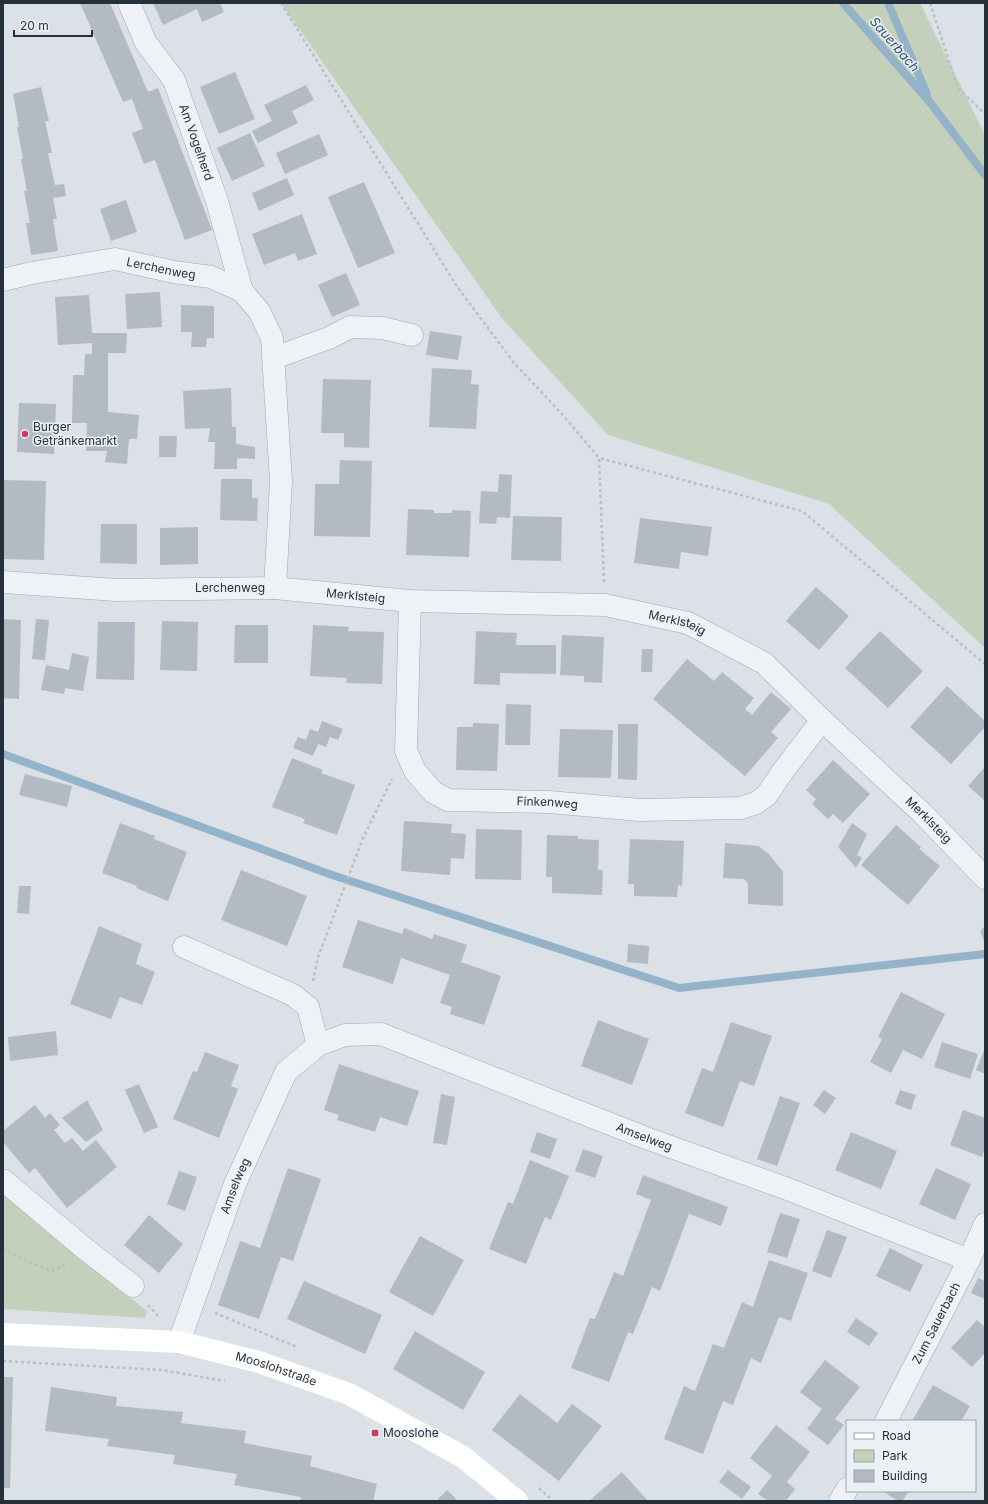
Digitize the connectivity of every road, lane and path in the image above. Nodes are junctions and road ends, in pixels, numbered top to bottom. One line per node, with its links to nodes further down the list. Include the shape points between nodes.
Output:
1 (129, 3): 6 (street, Am Vogelherd, via 146,43 174,80 217,201)
2 (281, 3): 9 (path, via 456,285 514,363)
3 (930, 3): 4 (path, via 958,88)
4 (985, 114)
5 (3, 280): 6 (street, Lerchenweg, via 116,259 210,277)
6 (242, 291): 8 (street, Lerchenweg, via 259,311 272,338)
7 (412, 335): 8 (street, via 382,328 350,327 329,338)
8 (274, 358): 11 (street, Lerchenweg, via 281,482)
9 (599, 458): 13 (path); 14 (path, via 802,511)
10 (3, 582): 11 (street, Lerchenweg, via 116,590)
11 (275, 588): 12 (street, Merklsteig)
12 (410, 602): 13 (street, Merklsteig); 16 (street, Finkenweg)
13 (605, 605): 15 (street, Merklsteig, via 688,623 764,663)
14 (985, 664)
15 (822, 720): 16 (street, Finkenweg, via 766,796 741,808 640,810 549,802 448,800 433,792 415,771); 17 (street, Merklsteig, via 922,813)
16 (406, 752): 19 (path, via 363,838 318,957)
17 (985, 878)
18 (184, 947): 19 (street, via 293,995)
19 (308, 1007): 20 (street)
20 (318, 1045): 25 (street, Amselweg, via 345,1035 381,1034 646,1138 792,1191); 28 (street, Amselweg, via 286,1072 235,1184)
21 (3, 1180): 24 (street)
22 (985, 1224): 25 (street, Zum Sauerbach)
23 (3, 1248): 24 (path, via 51,1271 67,1264)
24 (84, 1248): 26 (street)
25 (969, 1260): 31 (street, Zum Sauerbach)
26 (133, 1286)
27 (3, 1334): 28 (street, Mooslohstraße)
28 (179, 1342): 33 (street, Mooslohstraße, via 259,1362 349,1394 463,1456)
29 (3, 1361): 30 (path, via 162,1370)
30 (230, 1382)
31 (887, 1420)
32 (846, 1491): 34 (street)
33 (517, 1501)
34 (840, 1501)

